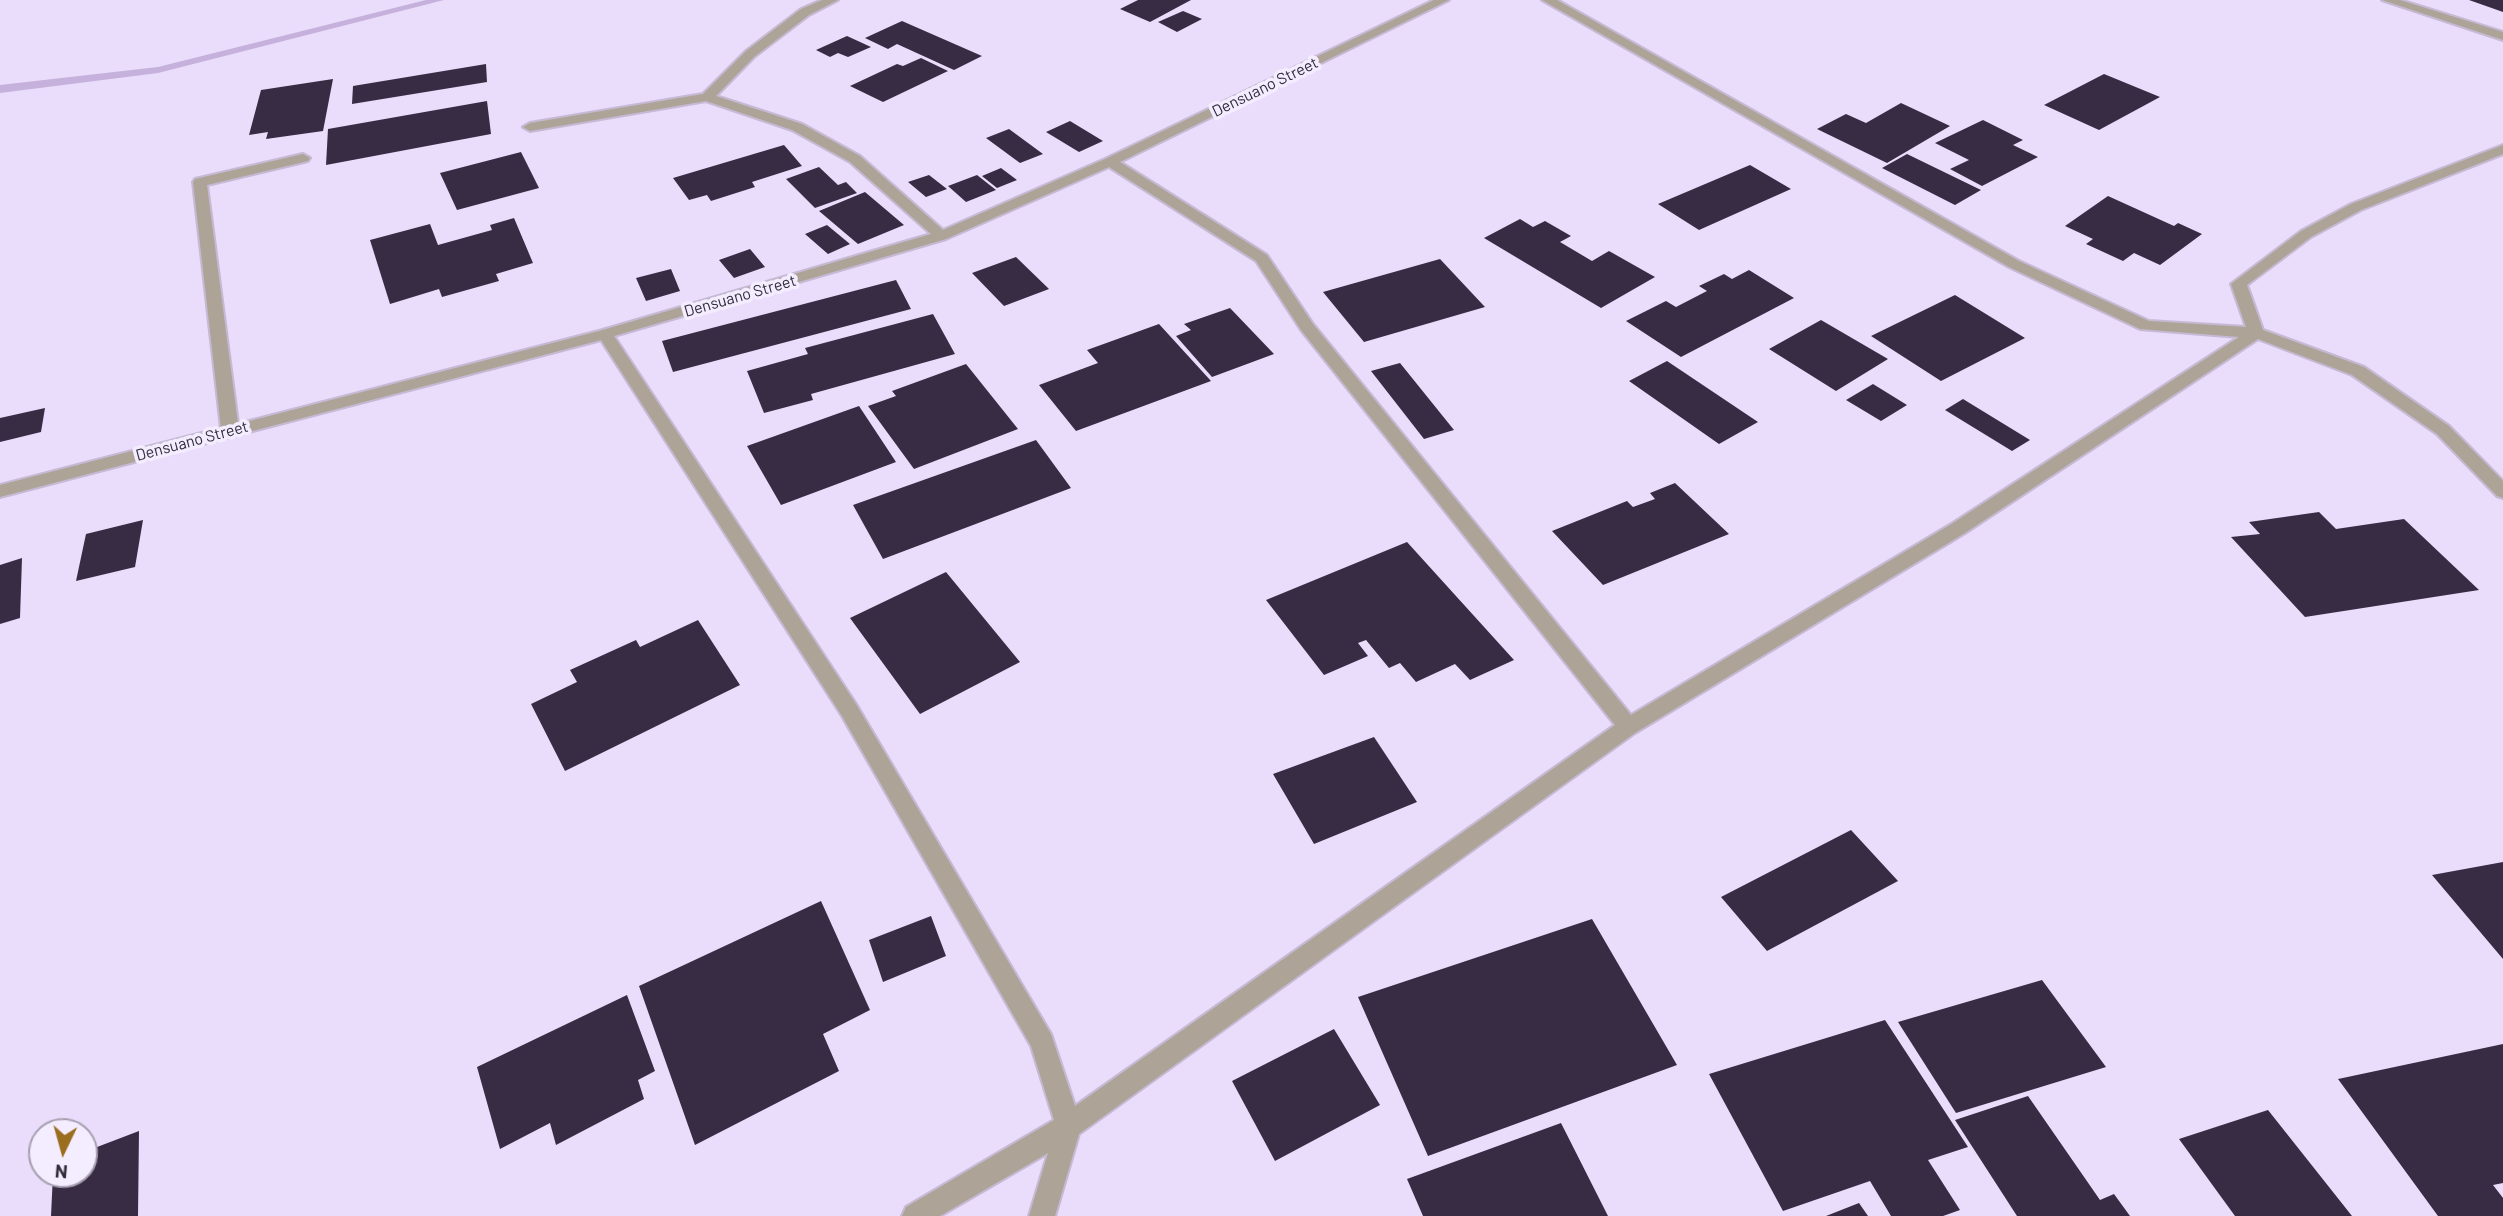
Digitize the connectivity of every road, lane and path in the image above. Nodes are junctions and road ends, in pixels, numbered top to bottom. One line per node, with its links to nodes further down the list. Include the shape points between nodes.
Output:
1 (832, 0): 6 (street, via 805,12 750,54)
2 (1443, 0): 10 (street, Densuano Street)
3 (1548, 0): 12 (street, via 2003,258 2122,315 2146,326)
4 (2388, 0): 5 (street)
5 (2503, 36)
6 (707, 97): 7 (street); 11 (street, via 797,127 855,159)
7 (530, 127)
8 (2503, 149): 12 (street, via 2356,207 2295,242 2239,284)
9 (303, 158): 14 (street, via 200,182)
10 (1110, 162): 11 (street, Densuano Street); 17 (street, via 1262,258 1307,327)
11 (941, 236): 13 (street, Densuano Street)
12 (2256, 333): 16 (street, via 2358,371 2443,430); 17 (street, via 1959,527)
13 (605, 334): 14 (street, Densuano Street); 18 (street, via 849,710 1042,1042)
14 (230, 431): 15 (street, Densuano Street)
15 (0, 491)
16 (2503, 492)
17 (1628, 727): 18 (street)
18 (1069, 1126): 19 (street); 20 (street)
19 (915, 1216)
20 (1042, 1216)

